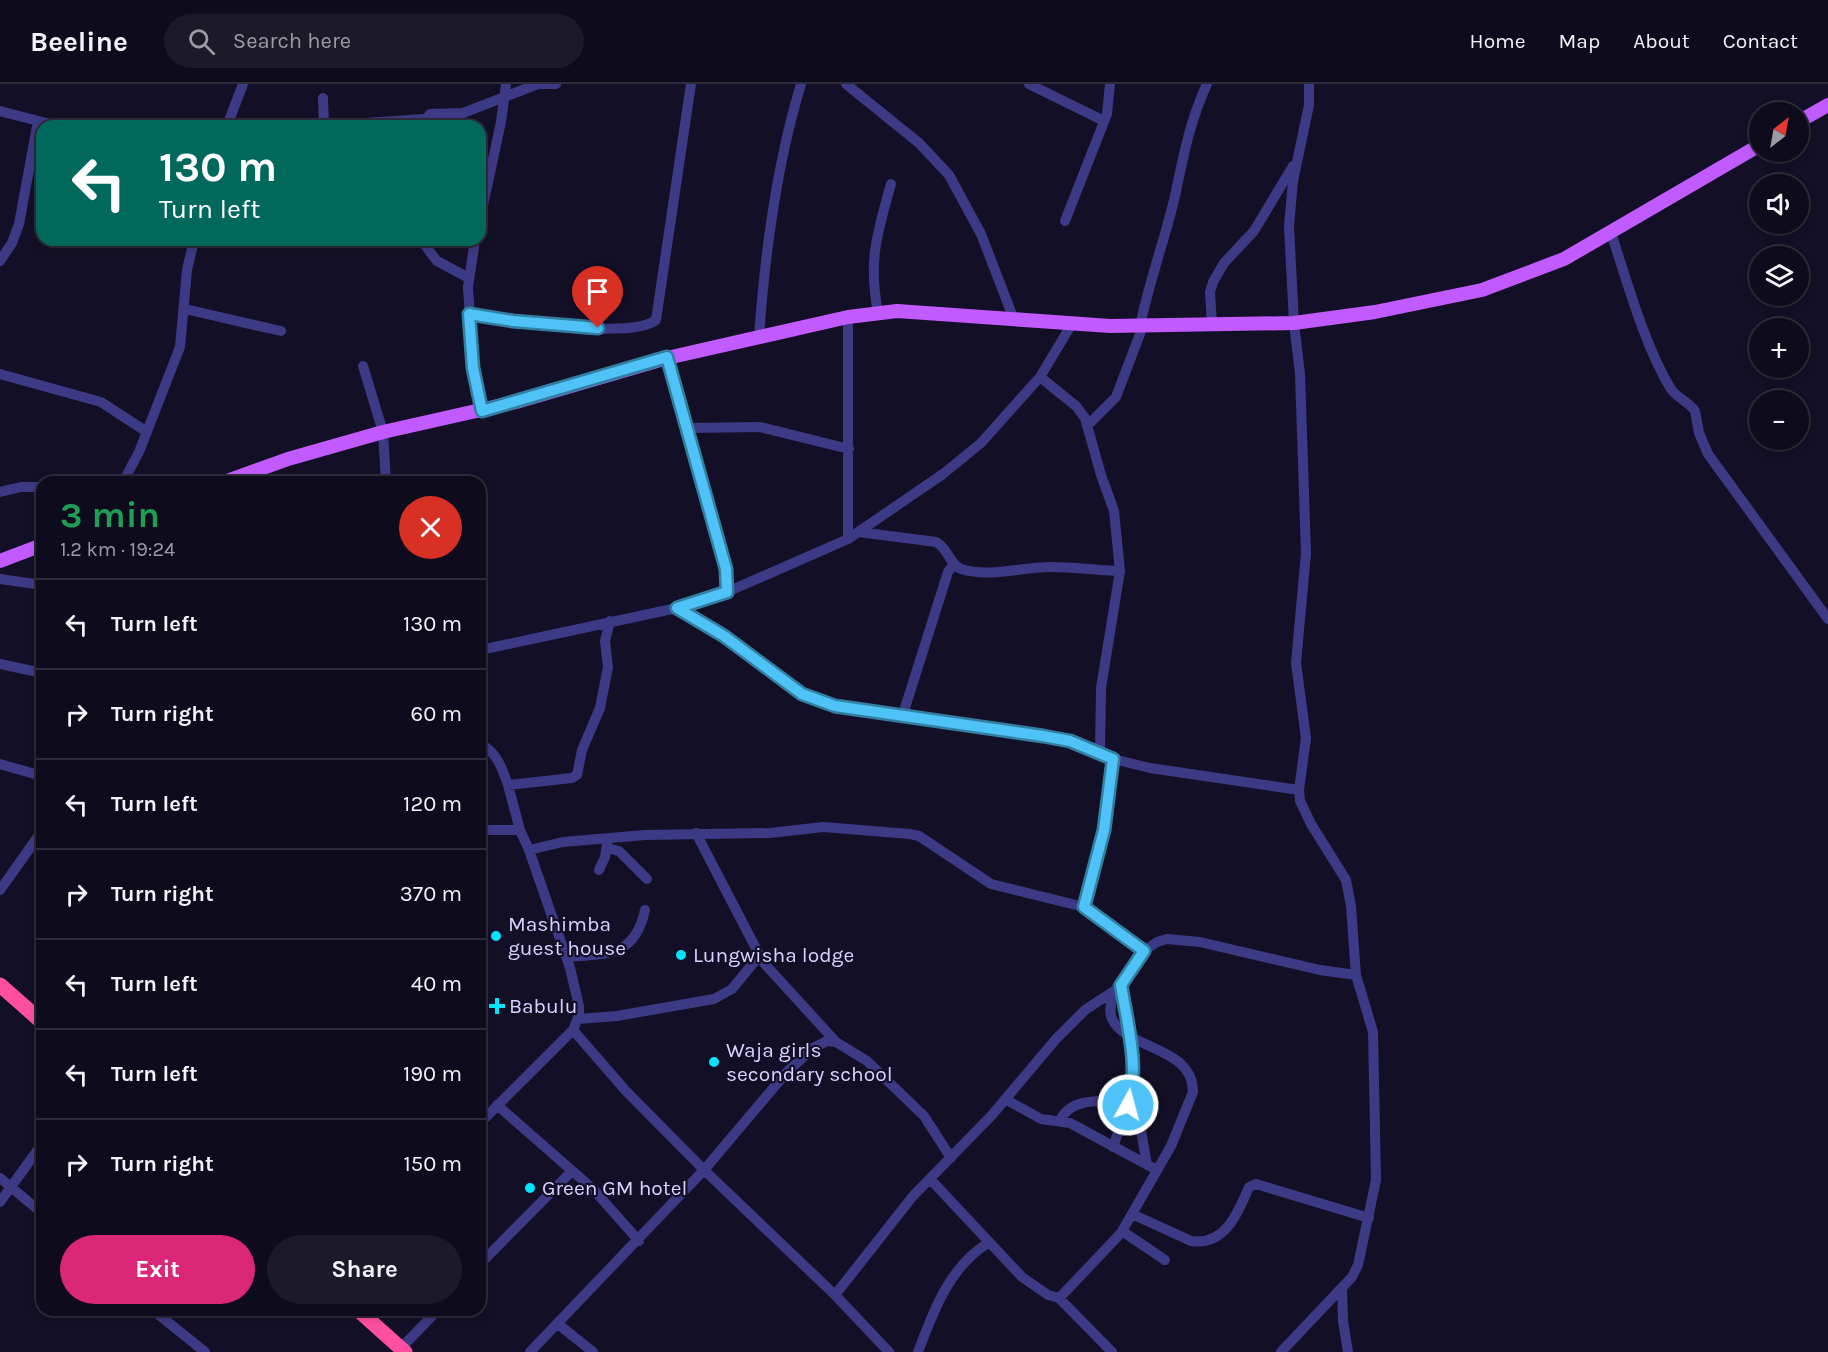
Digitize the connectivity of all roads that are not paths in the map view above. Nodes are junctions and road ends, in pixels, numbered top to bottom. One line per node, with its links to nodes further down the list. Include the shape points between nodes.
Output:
1 (243, 84): 18 (street)
2 (506, 84): 13 (street)
3 (539, 84): 4 (street); 13 (street)
4 (556, 84)
5 (691, 84): 36 (street, via 656,320 648,327 598,328)
6 (801, 84): 44 (street, via 770,227)
7 (846, 84): 38 (street, via 919,142 944,168 981,234)
8 (1029, 84): 21 (street)
9 (1110, 84): 21 (street)
10 (1207, 84): 42 (street, via 1184,147)
11 (1309, 84): 24 (street)
12 (323, 98): 19 (street)
13 (504, 99): 20 (street, via 463,113 430,114); 26 (street)
14 (1828, 105): 16 (main road)
15 (0, 111): 17 (street)
16 (1809, 116)
17 (36, 120)
18 (229, 120)
19 (324, 120)
20 (425, 120)
21 (1104, 121): 27 (street)
22 (36, 132): 32 (street, via 19,224)
23 (1749, 152): 28 (main road)
24 (1297, 160): 40 (street, via 1289,226); 41 (street, via 1254,231 1212,282)
25 (891, 184): 35 (street, via 872,262)
26 (486, 189)
27 (1065, 221)
28 (1611, 233): 40 (main road, via 1564,259 1482,290 1375,312); 70 (street, via 1635,307 1664,376 1678,398 1693,408 1708,454)
29 (193, 246): 34 (street)
30 (426, 246): 33 (street, via 437,261)
31 (475, 246): 33 (street)
32 (0, 261)
33 (467, 277): 36 (street)
34 (185, 309): 43 (street); 52 (street, via 180,347)
35 (878, 313): 37 (main road); 38 (main road)
36 (469, 314): 49 (street, via 473,368)
37 (848, 317): 44 (main road); 54 (street)
38 (1013, 317): 39 (main road)
39 (1073, 322): 42 (main road); 48 (street)
40 (1294, 323): 41 (main road); 82 (street, via 1300,374 1306,553 1296,663 1305,738)
41 (1212, 325): 42 (main road)
42 (1141, 326): 50 (street, via 1116,397)
43 (281, 331)
44 (759, 337): 45 (main road)
45 (667, 357): 49 (main road); 51 (street)
46 (363, 366): 53 (street)
47 (0, 374): 52 (street, via 101,402)
48 (1040, 378): 50 (street, via 1076,406); 60 (street, via 981,443)
49 (482, 411): 53 (main road)
50 (1088, 425): 65 (street, via 1114,511)
51 (688, 428): 54 (street, via 760,427); 68 (street, via 700,484 722,551)
52 (147, 432): 55 (street)
53 (383, 432): 56 (main road); 57 (street)
54 (849, 449): 61 (street)
55 (126, 476)
56 (241, 476)
57 (386, 476)
58 (36, 487): 59 (street)
59 (0, 492)
60 (859, 532): 61 (street); 64 (street, via 936,542)
61 (848, 539): 68 (street)
62 (36, 547): 63 (main road)
63 (0, 561)
64 (954, 564): 65 (street, via 966,570 1004,572 1050,567); 75 (street, via 948,572)
65 (1120, 571): 77 (street, via 1101,688)
66 (0, 579): 67 (street)
67 (36, 584)
68 (727, 592): 69 (street)
69 (677, 608): 71 (street); 75 (street, via 724,636 802,694 835,706)
70 (1828, 619)
71 (610, 621): 72 (street); 81 (street, via 605,641 608,667 600,708 582,750 577,775)
72 (486, 649)
73 (0, 664): 74 (street)
74 (36, 672)
75 (903, 714): 77 (street, via 1070,741)
76 (486, 747): 81 (street, via 501,766)
77 (1100, 753): 78 (street)
78 (1113, 759): 82 (street, via 1178,773); 92 (street, via 1104,830)
79 (0, 764): 80 (street)
80 (36, 774)
81 (508, 786): 83 (street)
82 (1299, 790): 97 (street, via 1311,824 1346,880)
83 (520, 830): 84 (street); 88 (street)
84 (486, 831)
85 (696, 833): 87 (street); 92 (street, via 770,833 823,827 910,834 919,836 991,884); 95 (street)
86 (36, 839): 91 (street)
87 (606, 843): 88 (street, via 563,842); 89 (street); 90 (street)
88 (530, 850): 96 (street)
89 (599, 870)
90 (647, 879)
91 (0, 890)
92 (1084, 907): 94 (street)
93 (645, 910): 96 (street, via 639,932 624,948)
94 (1144, 951): 97 (street, via 1167,939 1200,942); 99 (street)
95 (759, 956): 101 (street, via 732,989 714,999); 104 (street)
96 (566, 957): 101 (street, via 579,1006)
97 (1356, 975): 123 (street, via 1372,1032 1375,1060 1376,1180)
98 (0, 986): 100 (highway)
99 (1117, 988): 103 (street); 103 (street, via 1112,1018); 106 (street, via 1085,1010)
100 (36, 1017)
101 (578, 1019): 102 (street)
102 (573, 1030): 108 (street); 115 (street)
103 (1132, 1036): 105 (street); 114 (street, via 1166,1053 1193,1083 1187,1110)
104 (836, 1042): 113 (street, via 867,1061 924,1116); 115 (street, via 820,1042 803,1056)
105 (1134, 1090): 107 (street); 114 (street)
106 (1005, 1099): 110 (street, via 1041,1119); 113 (street)
107 (1130, 1101): 110 (street, via 1074,1105); 111 (street)
108 (497, 1105): 109 (street); 116 (street)
109 (486, 1116)
110 (1060, 1121): 111 (street)
111 (1113, 1148): 114 (street)
112 (36, 1152): 119 (street)
113 (951, 1158): 118 (street)
114 (1152, 1168): 122 (street)
115 (704, 1170): 125 (street); 130 (street)
116 (572, 1171): 125 (street, via 614,1209); 127 (street)
117 (0, 1178): 119 (street)
118 (931, 1180): 126 (street); 130 (street, via 882,1232)
119 (11, 1187): 120 (street); 121 (street)
120 (0, 1202)
121 (36, 1208)
122 (1132, 1214): 123 (street, via 1201,1242 1231,1225 1249,1187 1256,1184); 124 (street)
123 (1369, 1218): 129 (street, via 1358,1265)
124 (1122, 1231): 128 (street); 131 (street)
125 (639, 1241): 135 (street)
126 (988, 1243): 131 (street, via 1022,1277); 141 (street, via 968,1258 952,1279 930,1318)
127 (486, 1258)
128 (1165, 1260)
129 (1342, 1289): 143 (street); 144 (street)
130 (835, 1295): 140 (street)
131 (1059, 1298): 142 (street)
132 (160, 1316): 137 (street)
133 (365, 1316): 136 (highway)
134 (433, 1316): 136 (street)
135 (558, 1324): 138 (street); 139 (street)
136 (403, 1350)
137 (205, 1352)
138 (530, 1352)
139 (593, 1352)
140 (889, 1352)
141 (918, 1352)
142 (1112, 1352)
143 (1281, 1352)
144 (1348, 1352)

